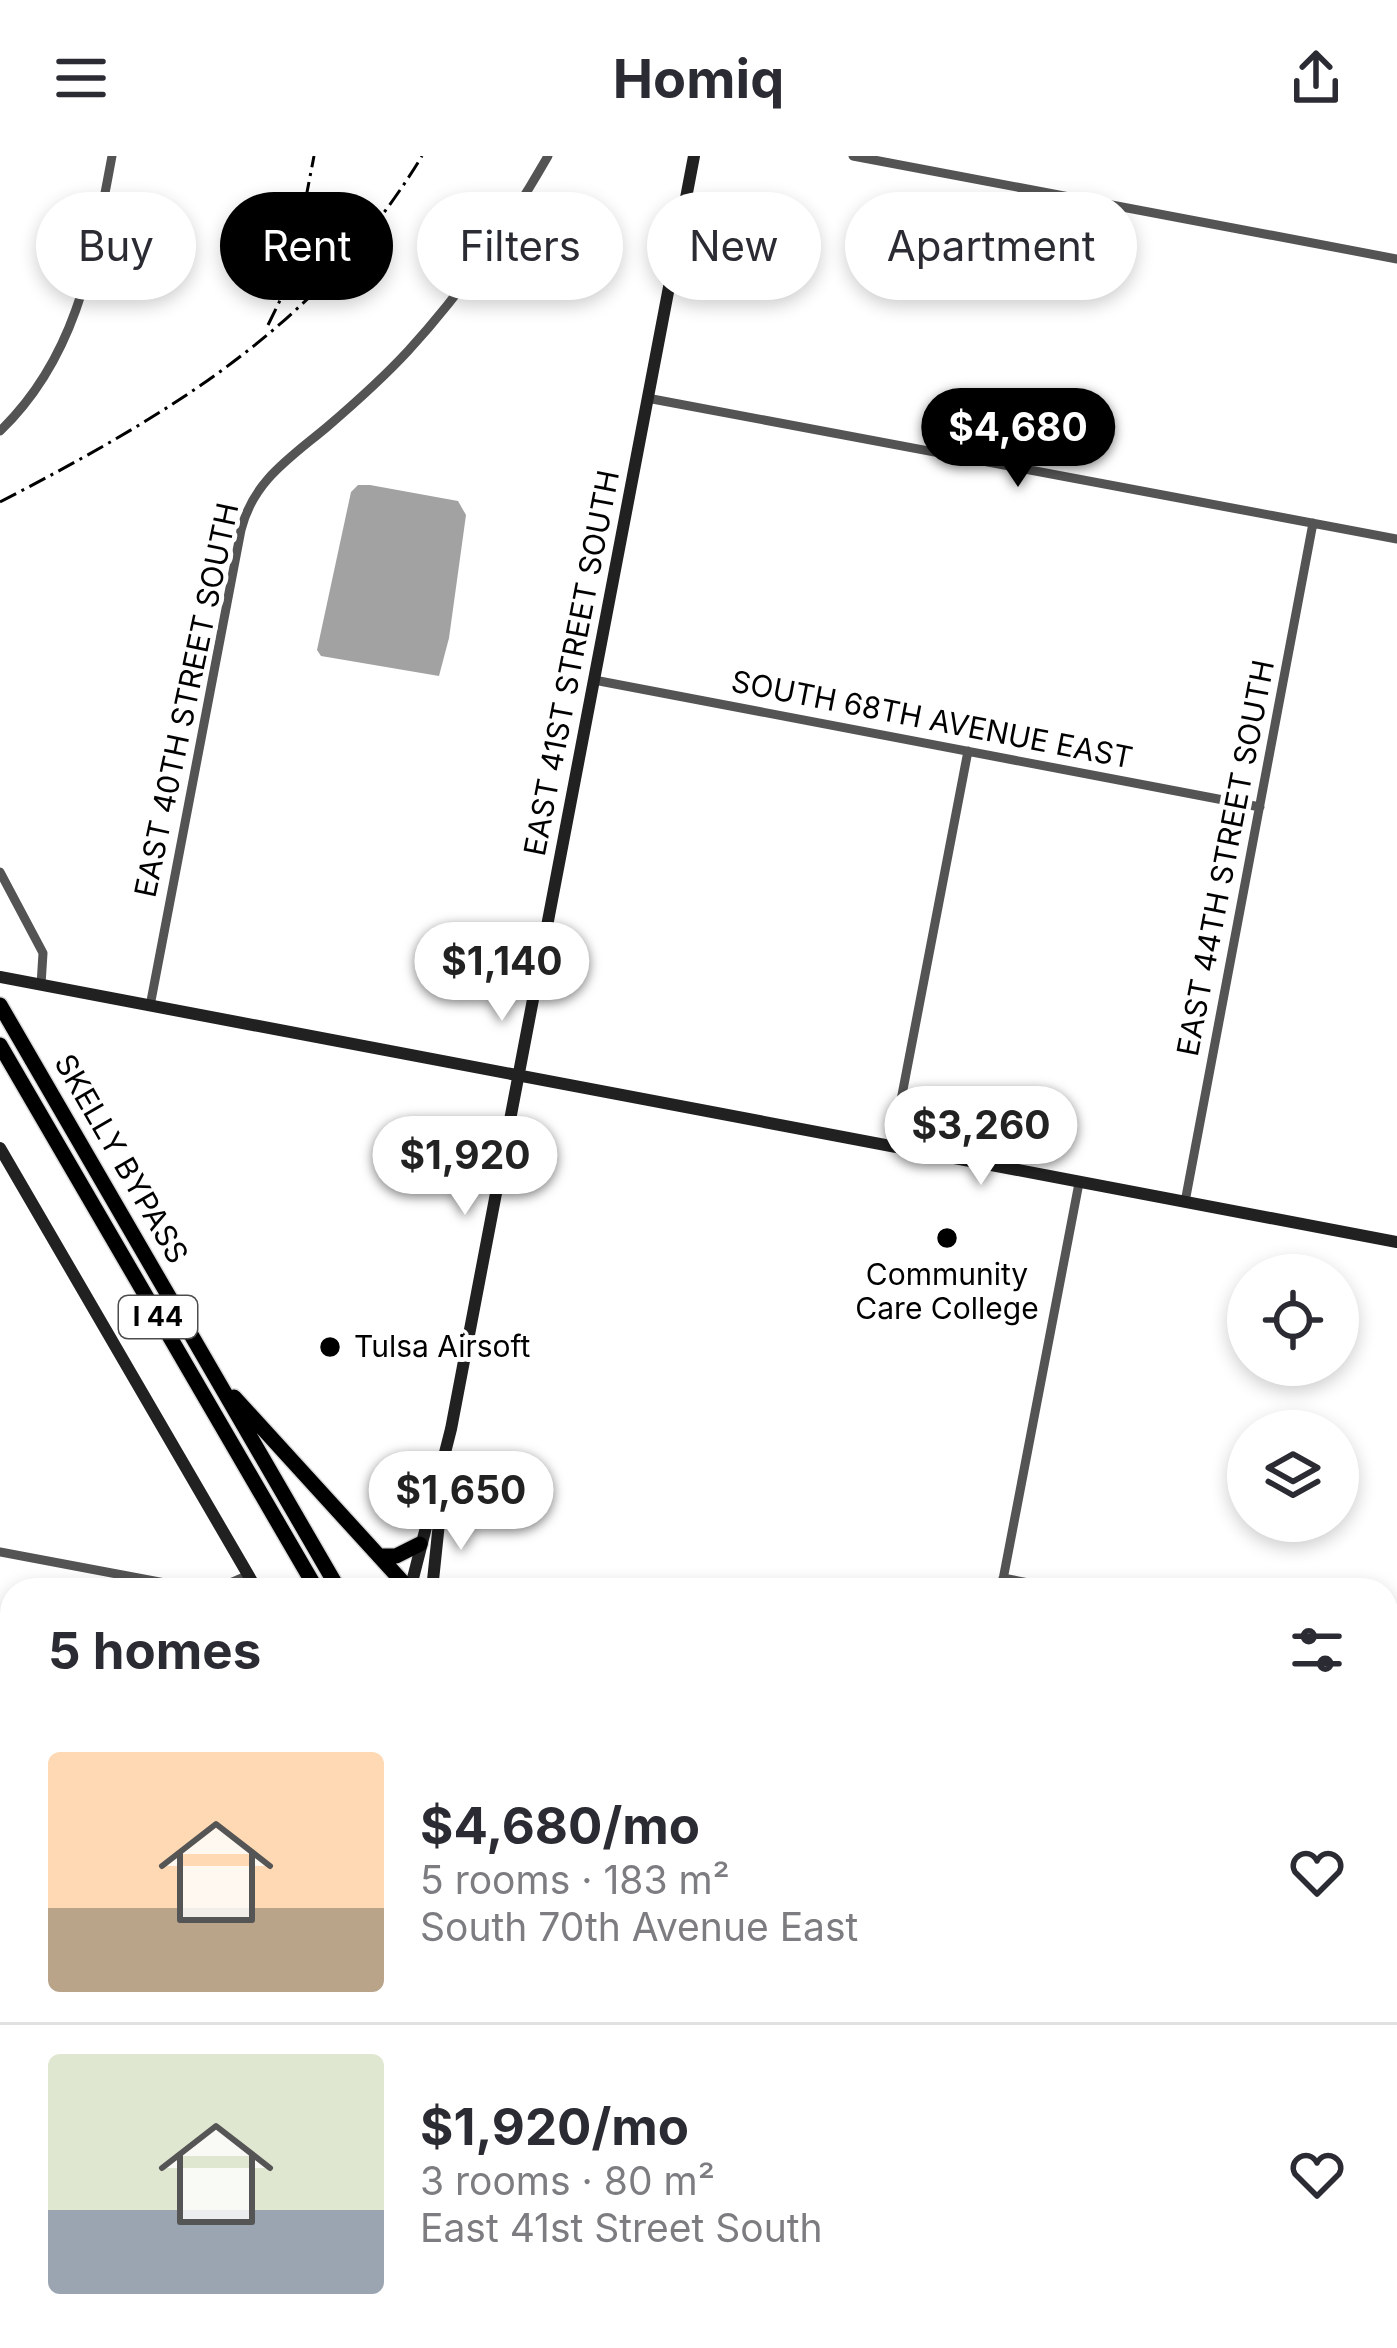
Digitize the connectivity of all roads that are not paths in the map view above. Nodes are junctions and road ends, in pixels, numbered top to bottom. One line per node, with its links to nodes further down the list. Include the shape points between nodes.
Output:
1 (112, 156): 7 (street, via 90,272 68,336 44,380)
2 (548, 156): 17 (street, EAST 40TH STREET SOUTH, via 431,324 250,501)
3 (694, 156): 6 (main road, EAST 41ST STREET SOUTH)
4 (853, 156): 5 (street)
5 (1397, 259)
6 (647, 398): 8 (street); 10 (main road, EAST 41ST STREET SOUTH)
7 (0, 431)
8 (1313, 523): 9 (street); 12 (street, EAST 44TH STREET SOUTH)
9 (1397, 539)
10 (594, 680): 11 (street, SOUTH 68TH AVENUE EAST); 19 (main road, EAST 41ST STREET SOUTH)
11 (968, 751): 12 (street, SOUTH 68TH AVENUE EAST); 20 (street)
12 (1260, 807): 23 (street, EAST 44TH STREET SOUTH)
13 (0, 872): 15 (street, via 43,953)
14 (0, 977): 15 (main road)
15 (41, 985): 17 (main road)
16 (0, 1005): 25 (highway, SKELLY BYPASS / I 44)
17 (150, 1006): 19 (main road)
18 (0, 1045): 33 (highway, SKELLY BYPASS / I 44)
19 (517, 1076): 20 (main road); 26 (main road, EAST 41ST STREET SOUTH)
20 (892, 1147): 22 (main road)
21 (0, 1148): 30 (main road)
22 (1079, 1183): 23 (main road); 38 (street)
23 (1185, 1202): 24 (main road)
24 (1397, 1242)
25 (215, 1376): 29 (highway); 34 (highway, SKELLY BYPASS / I 44)
26 (444, 1462): 27 (main road, EAST 41ST STREET SOUTH); 37 (main road, EAST 41ST STREET SOUTH)
27 (420, 1544): 29 (highway); 36 (main road, EAST 41ST STREET SOUTH)
28 (0, 1552): 31 (street)
29 (379, 1556): 35 (highway)
30 (249, 1576): 32 (street)
31 (138, 1578)
32 (244, 1578)
33 (310, 1578)
34 (332, 1578)
35 (399, 1578)
36 (413, 1578)
37 (433, 1578)
38 (1003, 1578)

